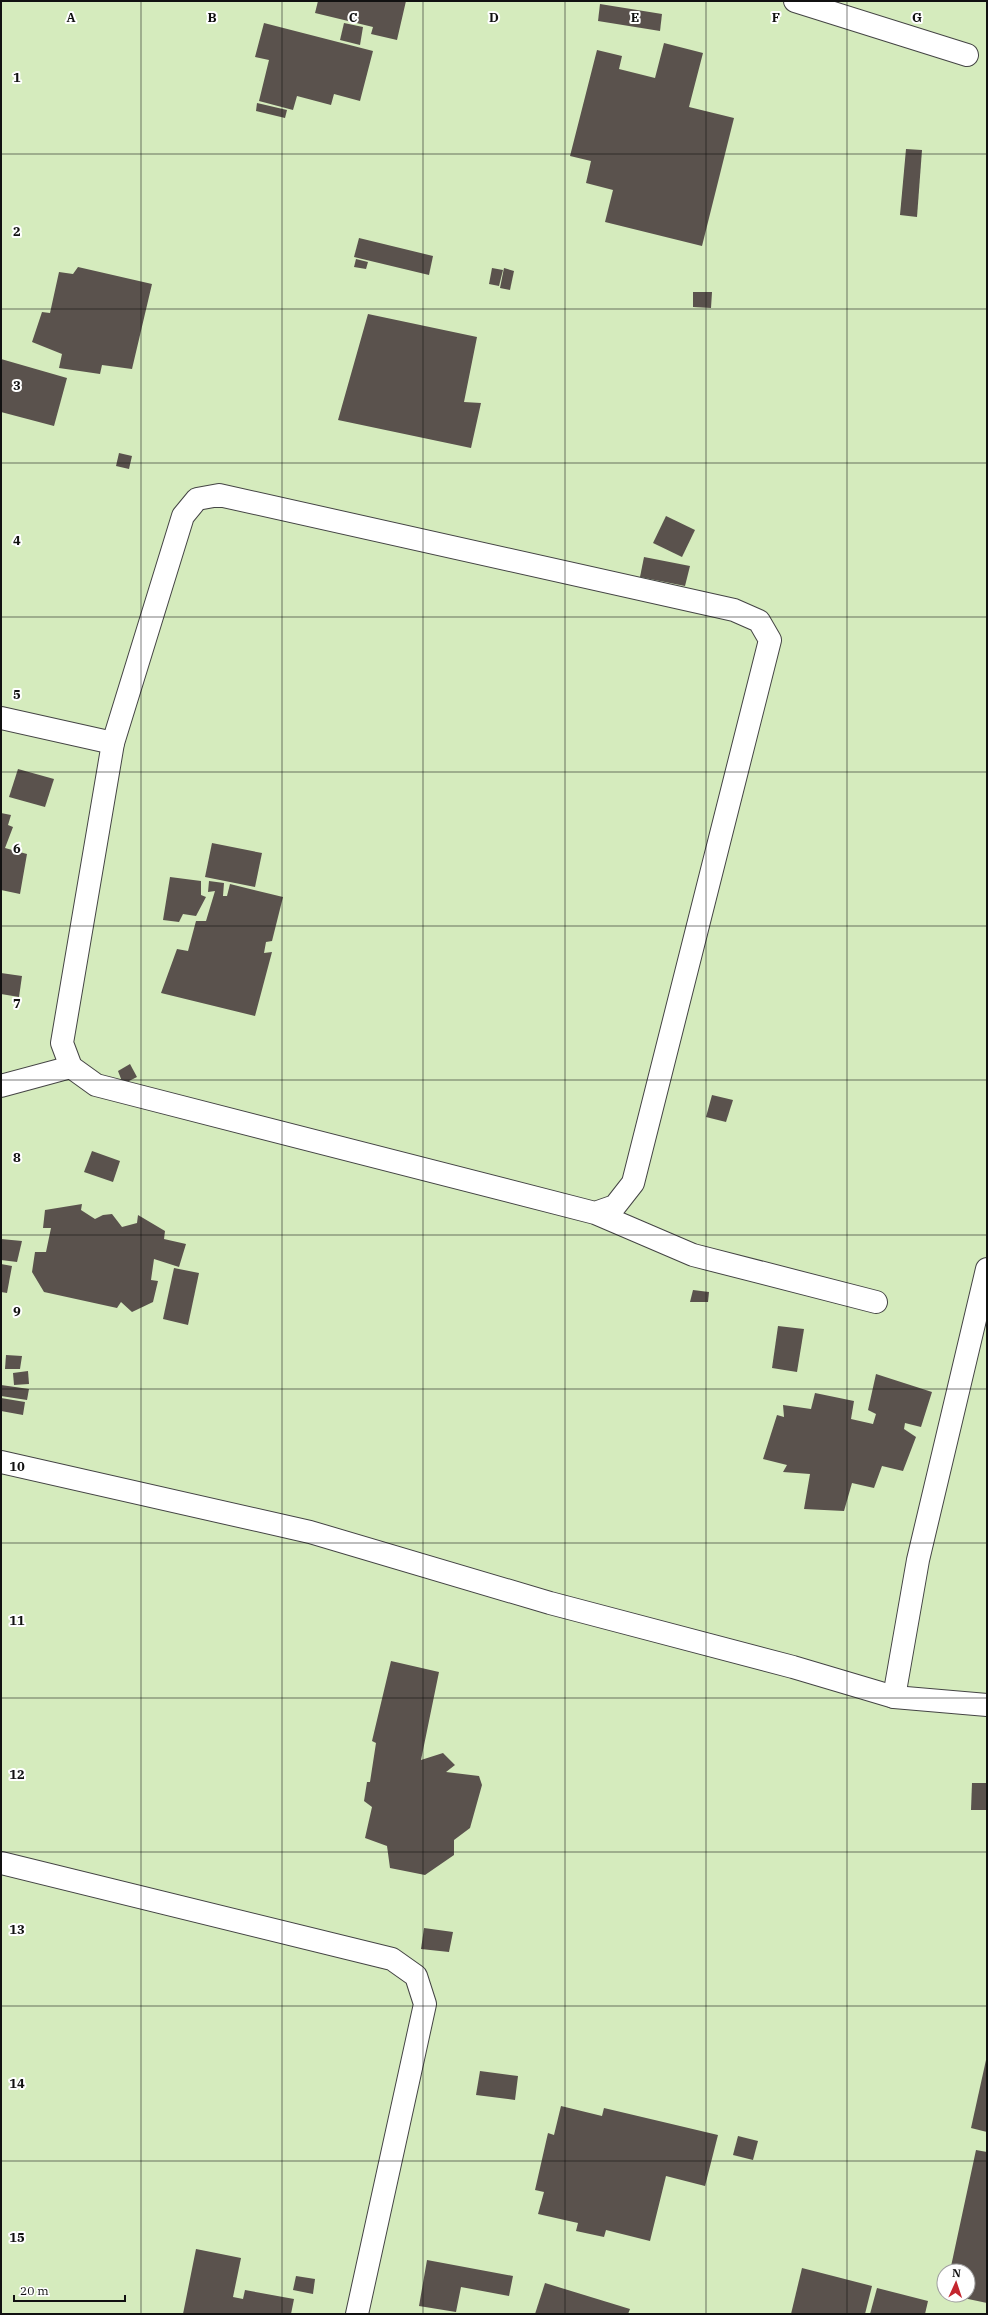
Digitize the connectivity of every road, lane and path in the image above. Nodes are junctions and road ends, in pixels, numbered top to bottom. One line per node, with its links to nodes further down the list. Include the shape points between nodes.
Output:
1 (795, 1): 2 (street)
2 (967, 55)
3 (1, 718): 4 (street)
4 (113, 743): 5 (street, via 62,1043); 7 (street, via 183,516 197,499 219,495 734,610 759,620 770,640 633,1183 615,1206)
5 (71, 1067): 6 (street); 7 (street, via 96,1085)
6 (1, 1086)
7 (595, 1213): 9 (street, via 693,1255)
8 (987, 1269): 11 (street, via 918,1560)
9 (876, 1302)
10 (1, 1462): 11 (street, via 310,1532 550,1603 793,1667)
11 (894, 1697): 12 (street)
12 (987, 1705)
13 (1, 1863): 14 (street, via 392,1959 416,1976 425,2004)
14 (357, 2314)

